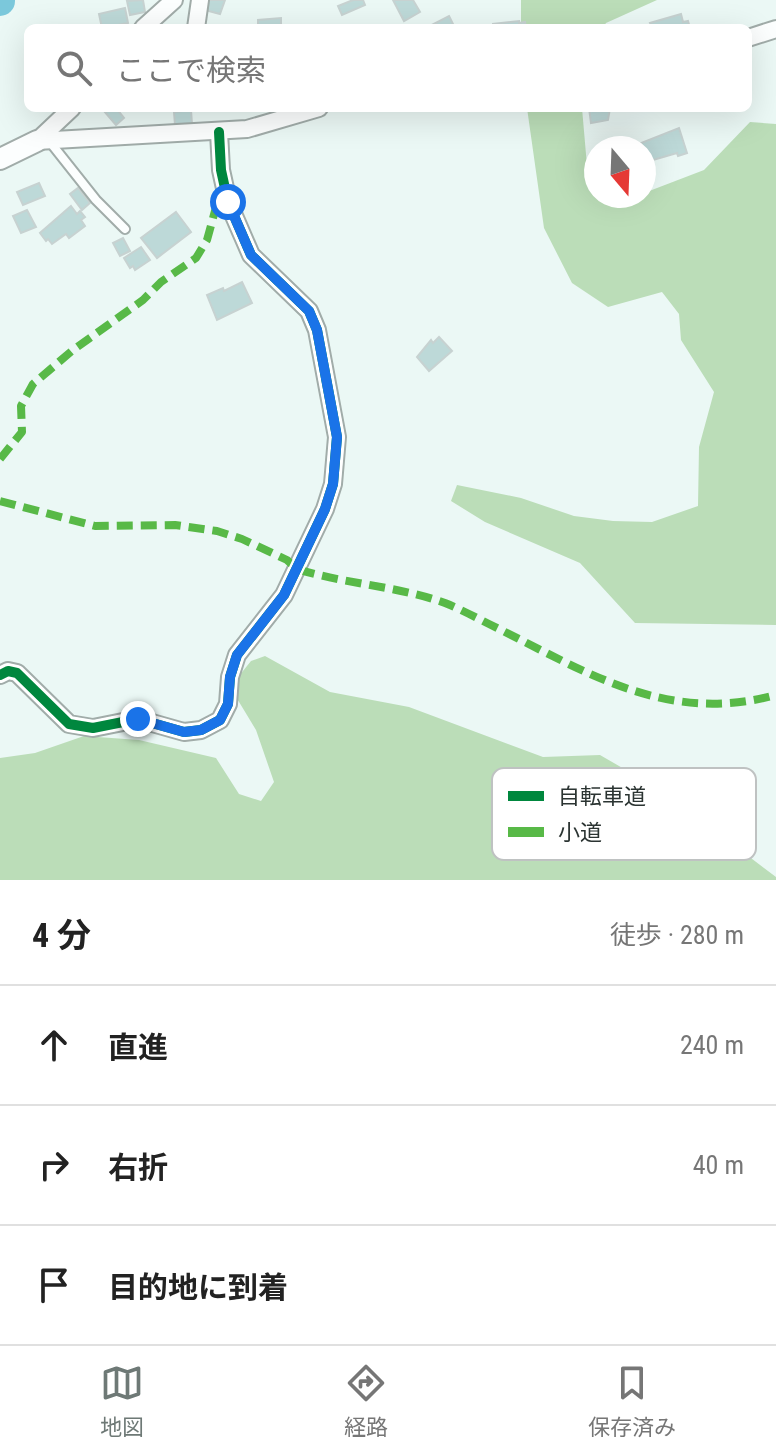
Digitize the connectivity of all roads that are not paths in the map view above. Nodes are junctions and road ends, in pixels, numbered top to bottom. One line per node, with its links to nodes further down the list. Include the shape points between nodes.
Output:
1 (174, 0): 3 (street)
2 (200, 0): 4 (street)
3 (147, 24)
4 (197, 24)
5 (776, 29): 6 (street)
6 (752, 37)
7 (68, 112): 10 (street)
8 (305, 112): 9 (street)
9 (219, 132): 10 (street); 13 (street, via 228,202 251,255 309,311 317,330 337,437 325,509 284,595 237,655 220,720 201,730 184,732 138,719 93,728 69,724 17,673)
10 (43, 141): 11 (street); 12 (lane)
11 (0, 159)
12 (125, 229)
13 (0, 675)

